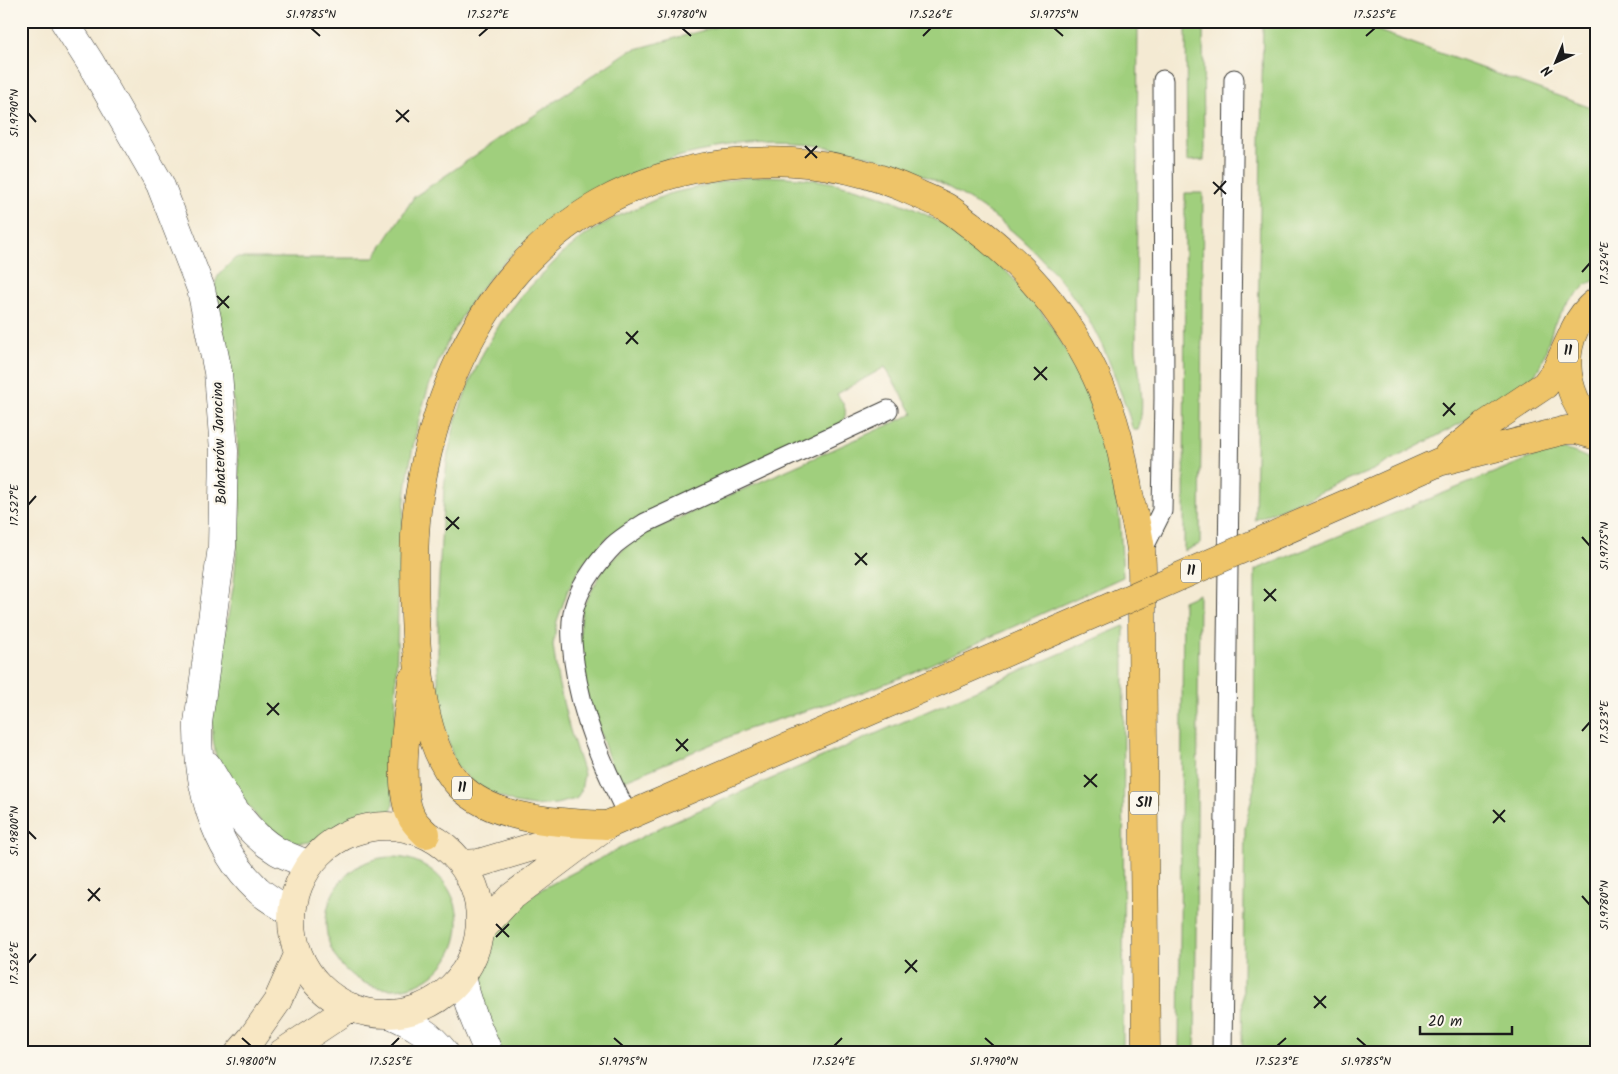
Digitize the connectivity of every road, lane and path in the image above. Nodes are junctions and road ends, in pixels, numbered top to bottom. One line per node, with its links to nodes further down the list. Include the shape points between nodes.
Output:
1 (64, 21): 12 (street, Bohaterów Jarocina, via 160,184 201,289 218,372 224,451 222,547)
2 (1163, 80): 10 (lane, S11, via 1162,510)
3 (1234, 80): 28 (lane)
4 (1597, 300): 5 (highway, 11, via 1588,307)
5 (1574, 331): 7 (highway, 11, via 1567,356 1568,383 1578,408); 9 (highway, 11, via 1556,370 1545,385)
6 (888, 410): 13 (lane, via 645,524 615,544 591,574 576,602 571,639 586,720)
7 (1597, 429)
8 (1597, 436): 9 (highway, 11, via 1566,430)
9 (1439, 462): 13 (highway, 11, bridge)
10 (1141, 553): 11 (highway, 11, via 1118,438 1093,370 1065,321 1028,276 992,240 946,207 865,172 812,162 750,161 716,165 650,181 578,217 522,264 494,299 464,350 444,395 428,452 417,511 414,556); 27 (highway, S11)
11 (416, 646): 13 (highway, 11, via 424,703 436,750 448,772 469,794 506,811 550,821 573,824); 14 (highway, 11, via 403,773 411,816)
12 (197, 748): 16 (street, via 236,814 252,832 278,851); 17 (street, Bohaterów Jarocina, via 202,785 224,844 238,868 257,890)
13 (618, 821): 15 (main road, via 480,863); 18 (main road, via 510,898)
14 (426, 834): 15 (main road, via 446,847); 16 (main road, via 401,826 375,826 350,832 327,846)
15 (462, 864): 18 (main road, via 480,908)
16 (309, 865): 17 (main road, via 300,879)
17 (292, 913): 19 (main road, via 292,934)
18 (479, 932): 20 (main road, via 476,948)
19 (298, 955): 21 (main road, via 311,977 328,995); 23 (main road, via 277,1002)
20 (462, 976): 22 (main road, via 430,1003 411,1011); 26 (street, via 472,1016)
21 (351, 1008): 22 (main road); 24 (main road)
22 (390, 1014): 25 (street, via 425,1032)
23 (239, 1053)
24 (282, 1053)
25 (445, 1053)
26 (489, 1053)
27 (1146, 1053)
28 (1222, 1053)

